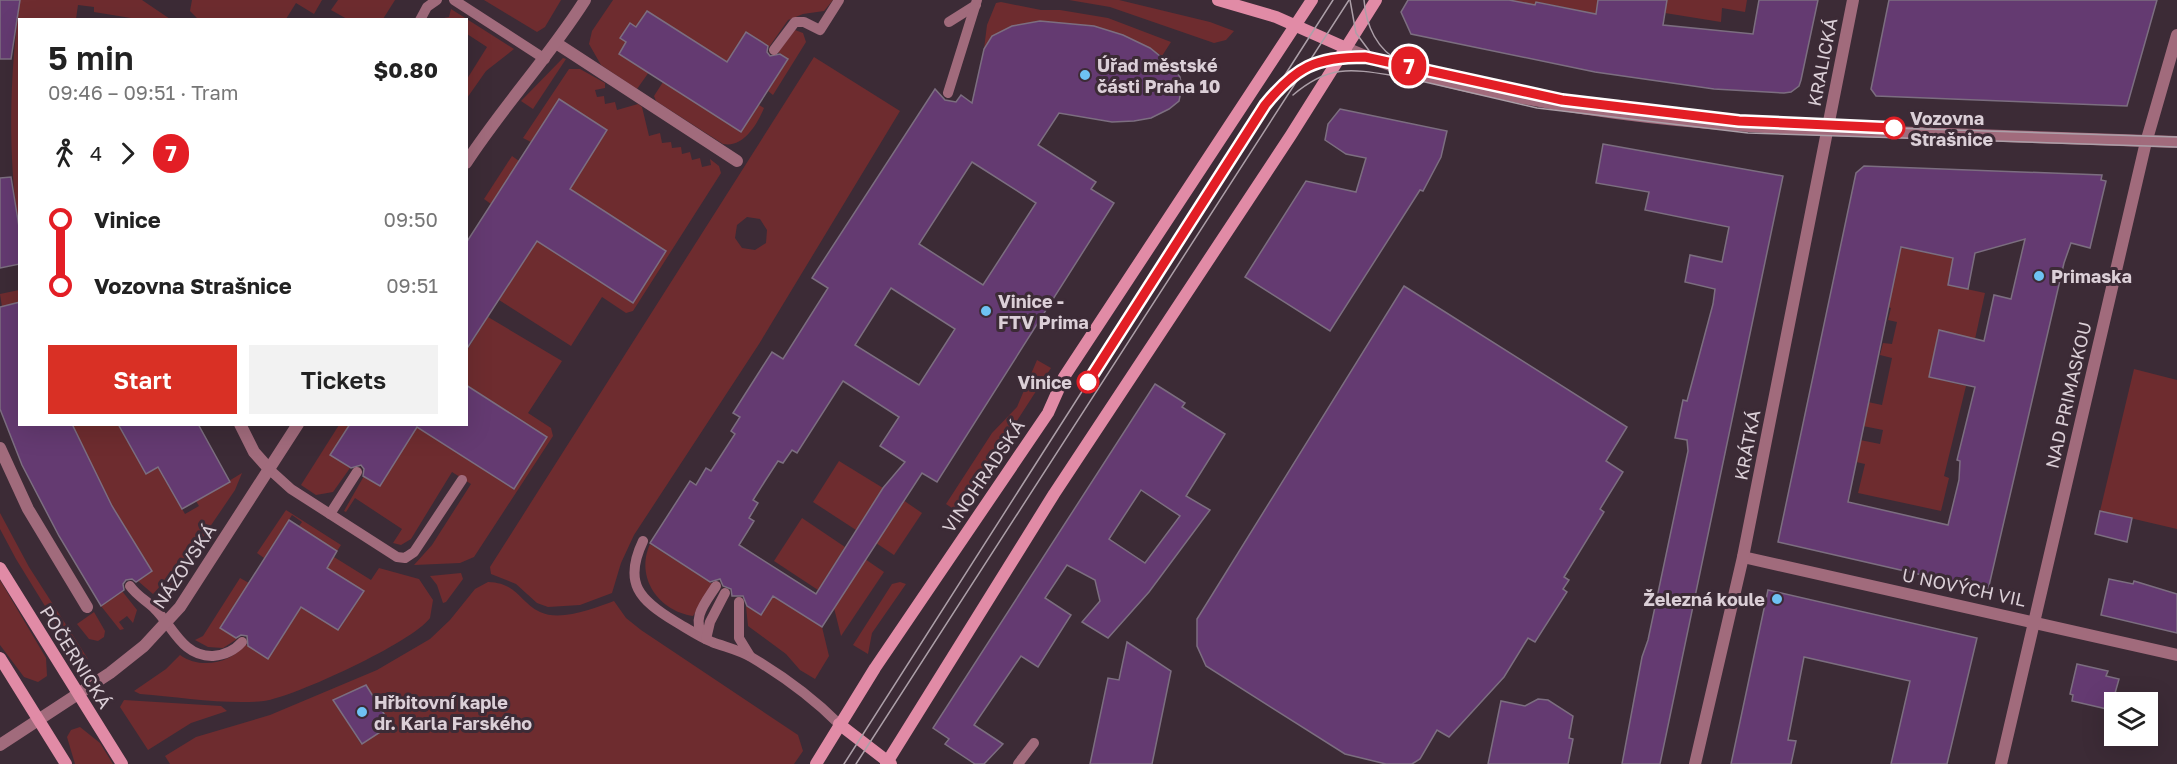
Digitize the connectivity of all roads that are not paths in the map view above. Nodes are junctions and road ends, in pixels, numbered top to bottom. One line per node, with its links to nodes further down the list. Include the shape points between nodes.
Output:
1 (436, 0): 10 (lane)
2 (454, 0): 17 (lane)
3 (585, 0): 14 (street)
4 (839, 0): 16 (lane, via 820,30 795,22)
5 (1218, 0): 12 (main road)
6 (1312, 0): 12 (main road, VINOHRADSKÁ)
7 (1376, 0): 15 (main road)
8 (1853, 0): 19 (street, KRALICKÁ)
9 (976, 3): 11 (lane); 18 (lane)
10 (421, 18)
11 (949, 22)
12 (1295, 26): 15 (main road); 47 (main road, VINOHRADSKÁ, via 1064,377 1047,413)
13 (2177, 35): 20 (street, NAD PRIMASKOU)
14 (556, 43): 17 (street); 23 (street)
15 (1346, 48): 19 (street, via 1431,77 1560,106 1693,123); 50 (main road, via 1054,494)
16 (774, 50)
17 (545, 58): 22 (street)
18 (948, 93)
19 (1827, 131): 20 (street); 32 (street, KRÁTKÁ)
20 (2146, 141): 21 (street); 38 (street, NAD PRIMASKOU)
21 (2177, 142)
22 (471, 145)
23 (737, 161)
24 (241, 426): 27 (street, via 254,452)
25 (297, 426): 27 (street, NÁZOVSKÁ)
26 (0, 448): 37 (street, via 28,509)
27 (270, 470): 30 (lane); 39 (street, NÁZOVSKÁ)
28 (357, 472): 30 (lane)
29 (462, 480): 30 (lane, via 421,544 405,558 393,556)
30 (330, 514)
31 (643, 542): 40 (lane, via 633,564 639,592 652,607)
32 (1743, 558): 38 (street, U NOVÝCH VIL); 55 (street, KRÁTKÁ)
33 (0, 568): 45 (main road, POČERNICKÁ)
34 (130, 586): 39 (lane)
35 (720, 589): 40 (lane)
36 (739, 602): 43 (lane, via 739,638)
37 (87, 607)
38 (2034, 621): 42 (street, U NOVÝCH VIL); 56 (street, NAD PRIMASKOU)
39 (166, 624): 41 (lane, via 184,645 198,654 221,655); 45 (street, NÁZOVSKÁ)
40 (706, 639): 43 (lane)
41 (242, 642)
42 (2177, 655)
43 (750, 657): 47 (lane, via 814,699)
44 (0, 658): 46 (main road)
45 (78, 694): 46 (street, NÁZOVSKÁ); 52 (main road, POČERNICKÁ)
46 (38, 718): 49 (street, NÁZOVSKÁ); 51 (main road)
47 (839, 724): 50 (main road); 53 (main road, VINOHRADSKÁ)
48 (1034, 743): 54 (lane)
49 (0, 745)
50 (888, 763)
51 (66, 764)
52 (122, 764)
53 (816, 764)
54 (1018, 764)
55 (1695, 764)
56 (2001, 764)

